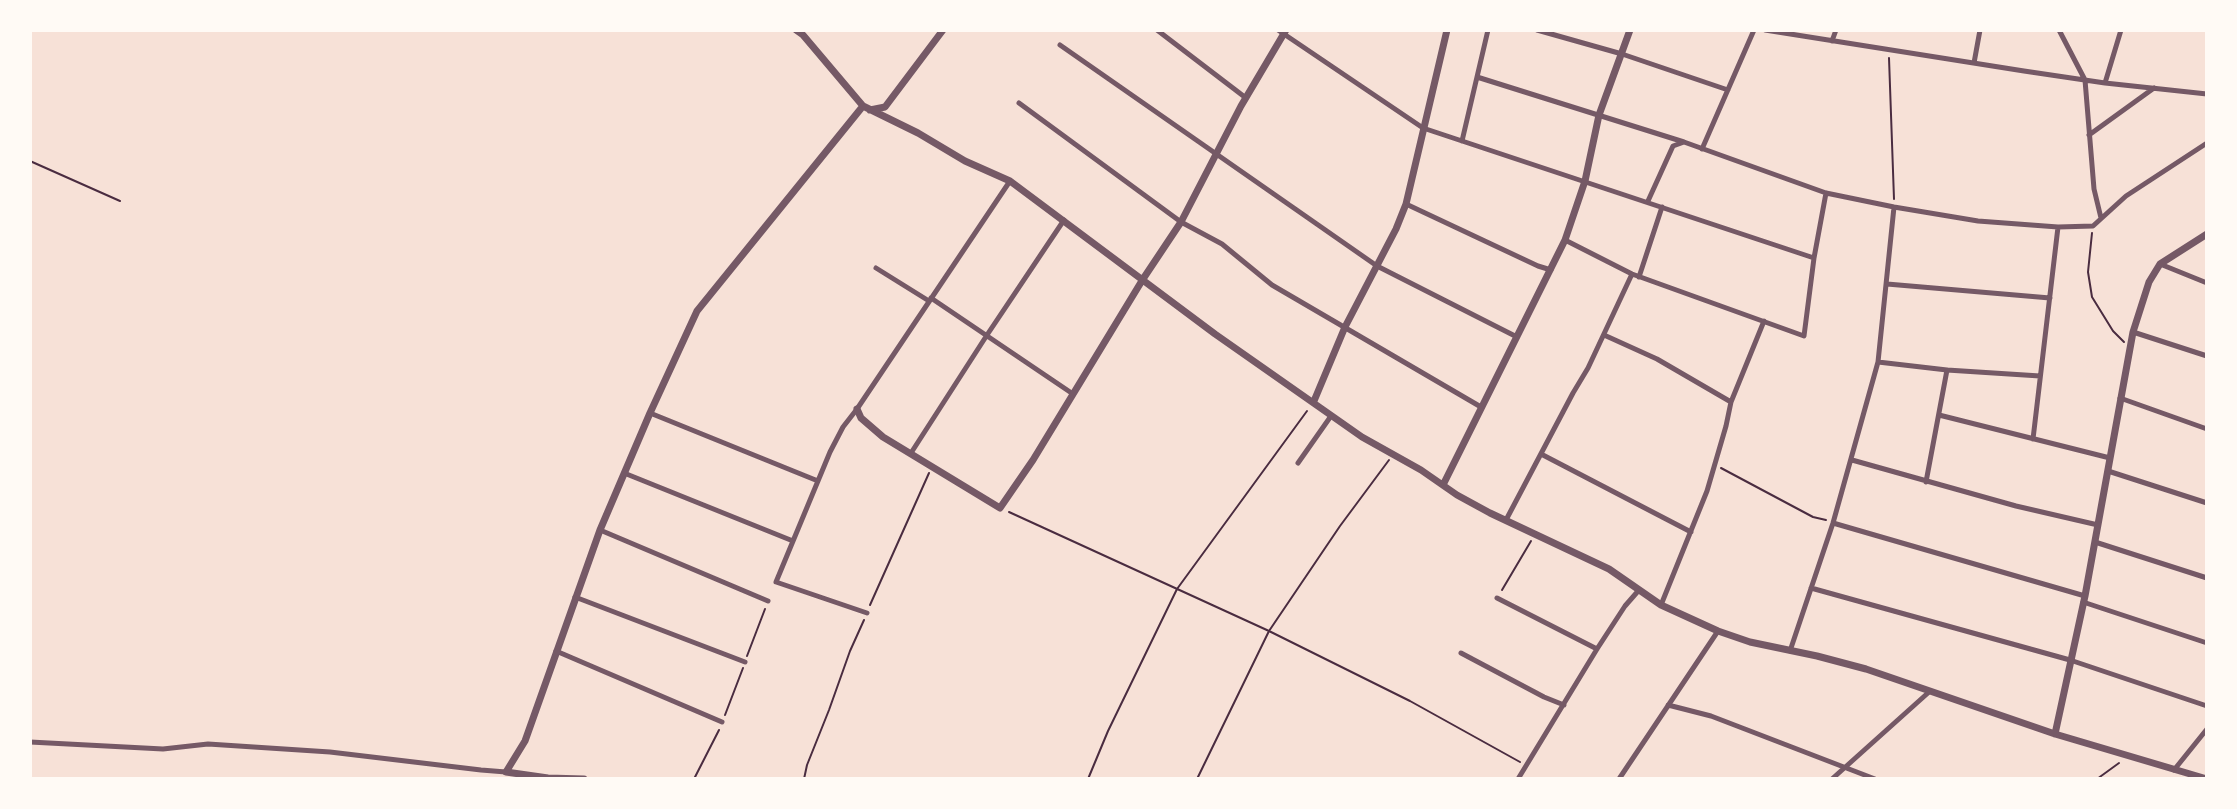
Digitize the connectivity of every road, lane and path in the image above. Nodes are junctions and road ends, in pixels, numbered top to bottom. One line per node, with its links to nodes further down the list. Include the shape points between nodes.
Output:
1 (796, 30): 28 (street)
2 (943, 30): 28 (street, via 886,107)
3 (1157, 30): 26 (street)
4 (1447, 30): 30 (street)
5 (1489, 30): 20 (street)
6 (1537, 30): 18 (street)
7 (1630, 30): 18 (street)
8 (1754, 30): 24 (street)
9 (1765, 30): 15 (street)
10 (1836, 30): 15 (street)
11 (1980, 30): 19 (street)
12 (2059, 30): 21 (street)
13 (2121, 30): 22 (street)
14 (1283, 32): 26 (street); 30 (street)
15 (1832, 41): 17 (street)
16 (1060, 46): 36 (street)
17 (1889, 50): 19 (street); 45 (path)
18 (1622, 54): 24 (street); 29 (street)
19 (1973, 63): 21 (street)
20 (1477, 77): 29 (street); 32 (street)
21 (2085, 80): 22 (street); 31 (street)
22 (2105, 83): 23 (street)
23 (2154, 88): 25 (street); 31 (street)
24 (1728, 90): 35 (street)
25 (2207, 94)
26 (1247, 98): 36 (street)
27 (1019, 103): 48 (street)
28 (867, 108): 38 (street); 82 (street, via 697,312)
29 (1600, 115): 33 (street); 39 (street)
30 (1423, 128): 32 (street); 43 (street)
31 (2089, 135): 46 (street)
32 (1462, 141): 39 (street)
33 (1684, 142): 35 (street); 42 (street, via 1673,146 1667,155)
34 (2207, 143): 46 (street, via 2126,196)
35 (1702, 149): 40 (street)
36 (1216, 154): 48 (street); 55 (street)
37 (30, 161): 41 (path)
38 (1010, 181): 47 (street); 64 (street)
39 (1585, 181): 42 (street); 52 (street)
40 (1826, 193): 45 (street); 53 (street)
41 (120, 201)
42 (1648, 201): 44 (street)
43 (1406, 204): 55 (street); 57 (street)
44 (1662, 206): 53 (street); 59 (street)
45 (1894, 207): 50 (street, via 1978,221); 62 (street)
46 (2101, 218): 49 (street)
47 (1064, 220): 60 (street); 68 (street)
48 (1181, 222): 60 (street); 66 (street, via 1222,244 1272,285)
49 (2093, 226): 50 (street); 71 (path, via 2088,272 2092,297)
50 (2058, 227): 63 (street)
51 (2207, 234): 54 (street)
52 (1565, 240): 57 (street); 58 (street)
53 (1814, 258): 65 (street, via 1804,335)
54 (2160, 264): 61 (street); 67 (street, via 2149,282)
55 (1377, 266): 66 (street); 70 (street)
56 (876, 268): 64 (street)
57 (1551, 270): 70 (street)
58 (1632, 274): 59 (street); 69 (street)
59 (1639, 277): 65 (street)
60 (1143, 279): 76 (street); 78 (street)
61 (2207, 283)
62 (1887, 284): 63 (street); 73 (street)
63 (2050, 298): 75 (street)
64 (930, 300): 68 (street); 81 (street)
65 (1764, 321): 79 (street)
66 (1345, 327): 78 (street); 80 (street)
67 (2133, 332): 71 (street); 72 (street)
68 (987, 335): 76 (street); 87 (street)
69 (1604, 335): 79 (street); 89 (street)
70 (1517, 337): 80 (street)
71 (2130, 348): 77 (street)
72 (2207, 356)
73 (1878, 362): 74 (street); 91 (street)
74 (1947, 370): 75 (street); 83 (street)
75 (2040, 376): 86 (street)
76 (1073, 394): 101 (street)
77 (2120, 398): 85 (street); 90 (street)
78 (1314, 401): 84 (street); 112 (path)
79 (1731, 402): 93 (street)
80 (1481, 407): 99 (street)
81 (857, 409): 87 (street, via 883,437); 97 (street, via 838,435)
82 (650, 412): 96 (street); 97 (street)
83 (1939, 415): 86 (street); 98 (street)
84 (1331, 416): 88 (street); 92 (street)
85 (2207, 429)
86 (2034, 439): 90 (street)
87 (911, 453): 94 (street)
88 (1394, 454): 99 (street); 120 (path)
89 (1541, 454): 102 (street); 106 (street)
90 (2110, 458): 95 (street)
91 (1852, 460): 98 (street); 103 (street)
92 (1298, 463)
93 (1714, 465): 103 (path); 106 (street)
94 (932, 466): 101 (street); 119 (path)
95 (2108, 471): 100 (street); 104 (street)
96 (624, 473): 105 (street); 108 (street)
97 (818, 481): 108 (street)
98 (1926, 482): 104 (street)
99 (1443, 485): 102 (street)
100 (2207, 503)
101 (1000, 508): 112 (path)
102 (1506, 520): 107 (street)
103 (1833, 523): 111 (street); 116 (street)
104 (2098, 526): 109 (street)
105 (600, 530): 114 (street); 117 (street)
106 (1691, 532): 118 (street)
107 (1535, 534): 113 (street, via 1609,569); 115 (path)
108 (793, 541): 119 (street, via 776,582)
109 (2095, 542): 110 (street); 116 (street)
110 (2207, 578)
111 (1811, 588): 124 (street); 127 (street)
112 (1178, 589): 120 (path); 145 (path)
113 (1639, 590): 118 (street); 123 (street)
114 (575, 597): 125 (street); 128 (street)
115 (1497, 598): 123 (street)
116 (2084, 599): 122 (street); 127 (street)
117 (768, 601): 128 (path)
118 (1661, 605): 121 (street)
119 (867, 613): 144 (path)
120 (1269, 631): 138 (path); 146 (path)
121 (1718, 631): 124 (street); 131 (street)
122 (2207, 643)
123 (1597, 649): 130 (street)
124 (1790, 651): 129 (street, via 1866,669)
125 (556, 652): 133 (street); 141 (street, via 525,741)
126 (1461, 653): 130 (street)
127 (2070, 660): 132 (street); 135 (street)
128 (745, 662): 133 (path)
129 (1929, 692): 135 (street); 139 (street)
130 (1564, 705): 138 (street)
131 (1668, 705): 139 (street, via 1711,716); 148 (street)
132 (2207, 706)
133 (722, 722): 143 (path)
134 (2207, 729): 140 (street)
135 (2055, 734): 137 (street)
136 (30, 742): 141 (street, via 330,751)
137 (2128, 757): 140 (street); 151 (path)
138 (1527, 765): 147 (street)
139 (1843, 768): 149 (street); 150 (street)
140 (2174, 770): 152 (street)
141 (506, 772): 142 (street)
142 (584, 779)
143 (694, 779)
144 (804, 779)
145 (1088, 779)
146 (1197, 779)
147 (1518, 779)
148 (1619, 779)
149 (1832, 779)
150 (1875, 779)
151 (2097, 779)
152 (2207, 779)

